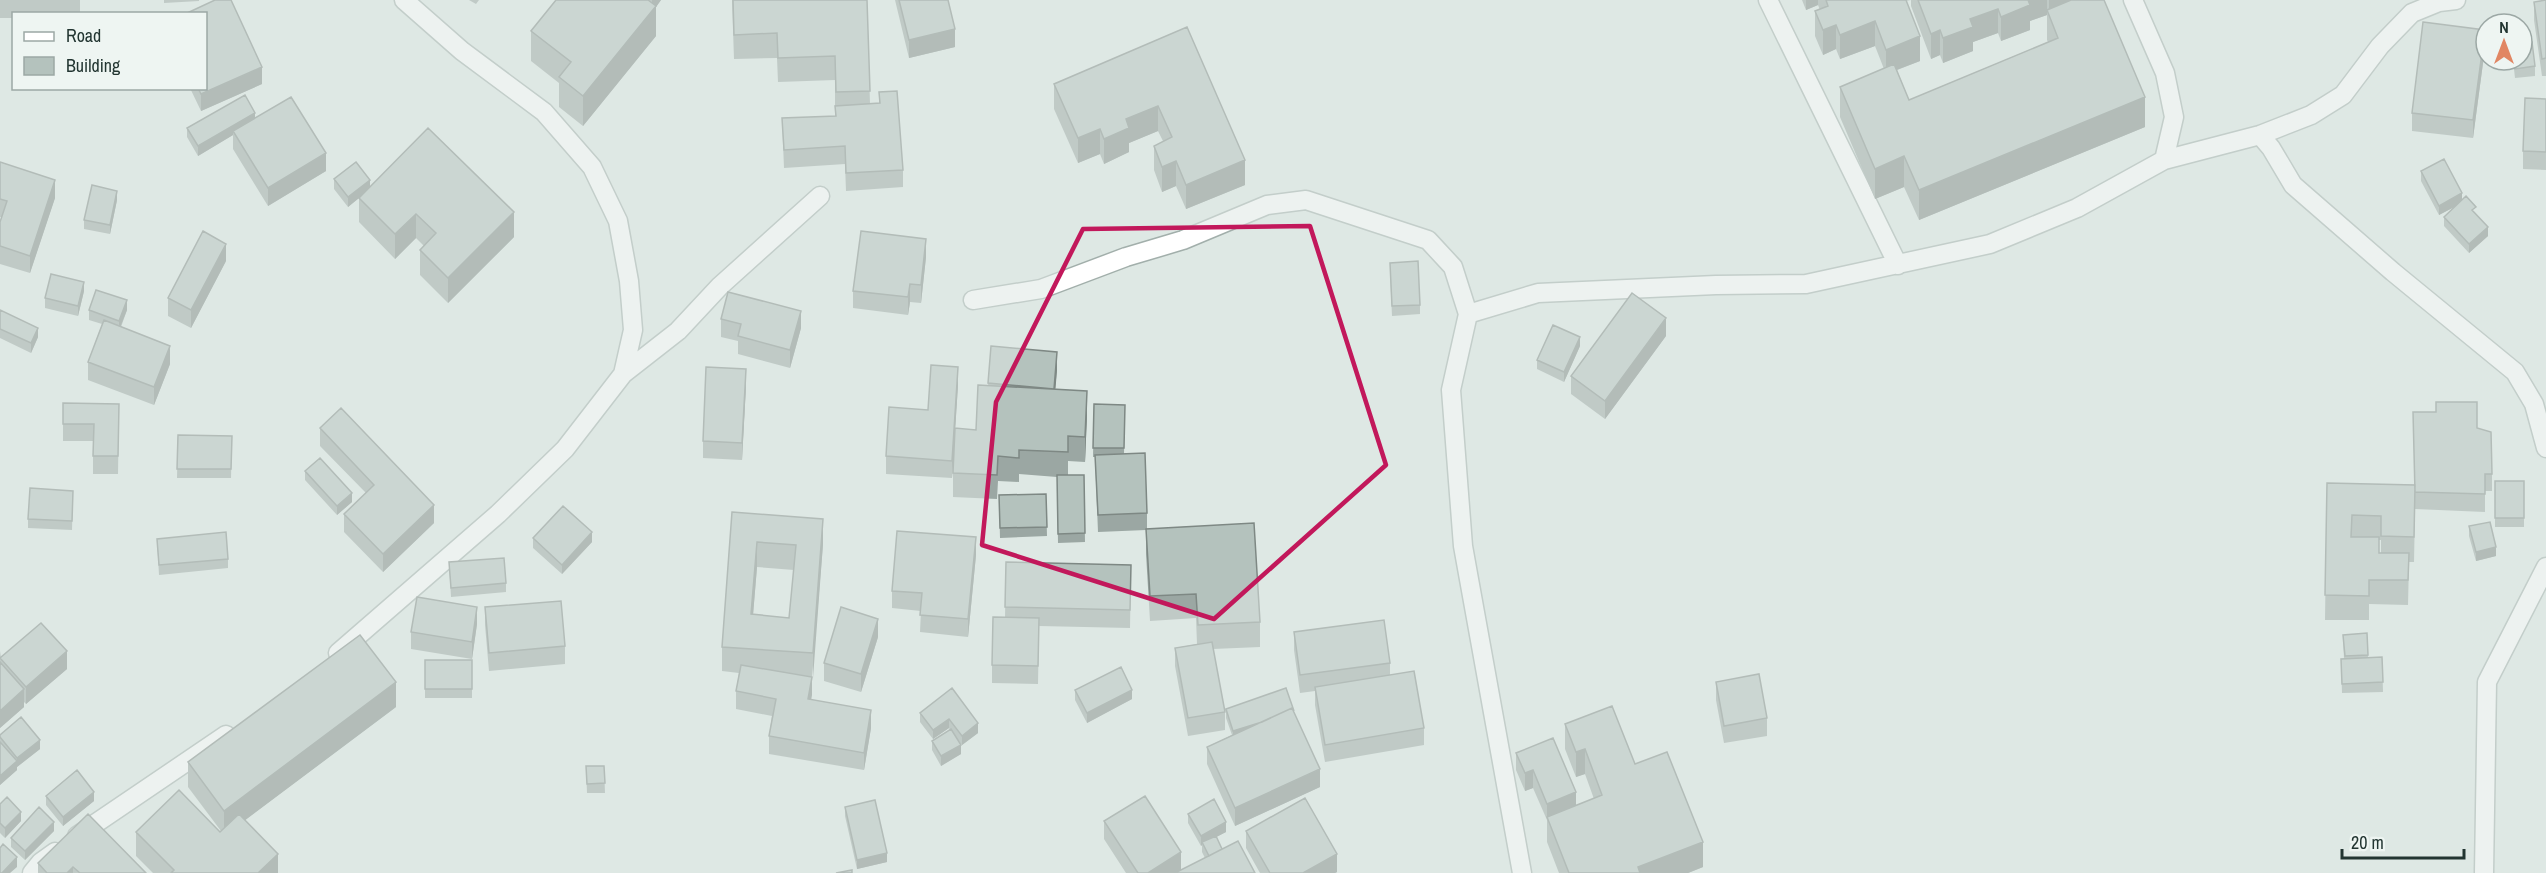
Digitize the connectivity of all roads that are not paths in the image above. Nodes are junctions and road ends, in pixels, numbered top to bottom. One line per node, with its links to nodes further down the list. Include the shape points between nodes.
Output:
1 (404, 0): 11 (street, via 462,51 544,112 592,167 618,221 629,281 633,330)
2 (1767, 0): 8 (street)
3 (2133, 0): 6 (street, via 2165,73 2174,117)
4 (2456, 0): 5 (street, via 2412,13 2380,46 2343,95 2311,115)
5 (2260, 135): 6 (street); 12 (street, via 2293,184 2515,372 2534,404)
6 (2163, 160): 8 (street, via 2077,208 1990,244)
7 (820, 196): 11 (street, via 720,286 678,331)
8 (1898, 265): 10 (street, via 1806,284 1538,293)
9 (973, 300): 10 (street, via 1041,289 1184,240 1267,205 1306,200 1428,240 1453,267)
10 (1467, 314): 17 (street, via 1451,390 1463,546)
11 (623, 374): 14 (street, via 565,449 498,514)
12 (2546, 448)
13 (2546, 567): 18 (street, via 2487,682)
14 (319, 667)
15 (244, 721): 16 (street, via 41,862)
16 (32, 873)
17 (1522, 873)
18 (2484, 873)

